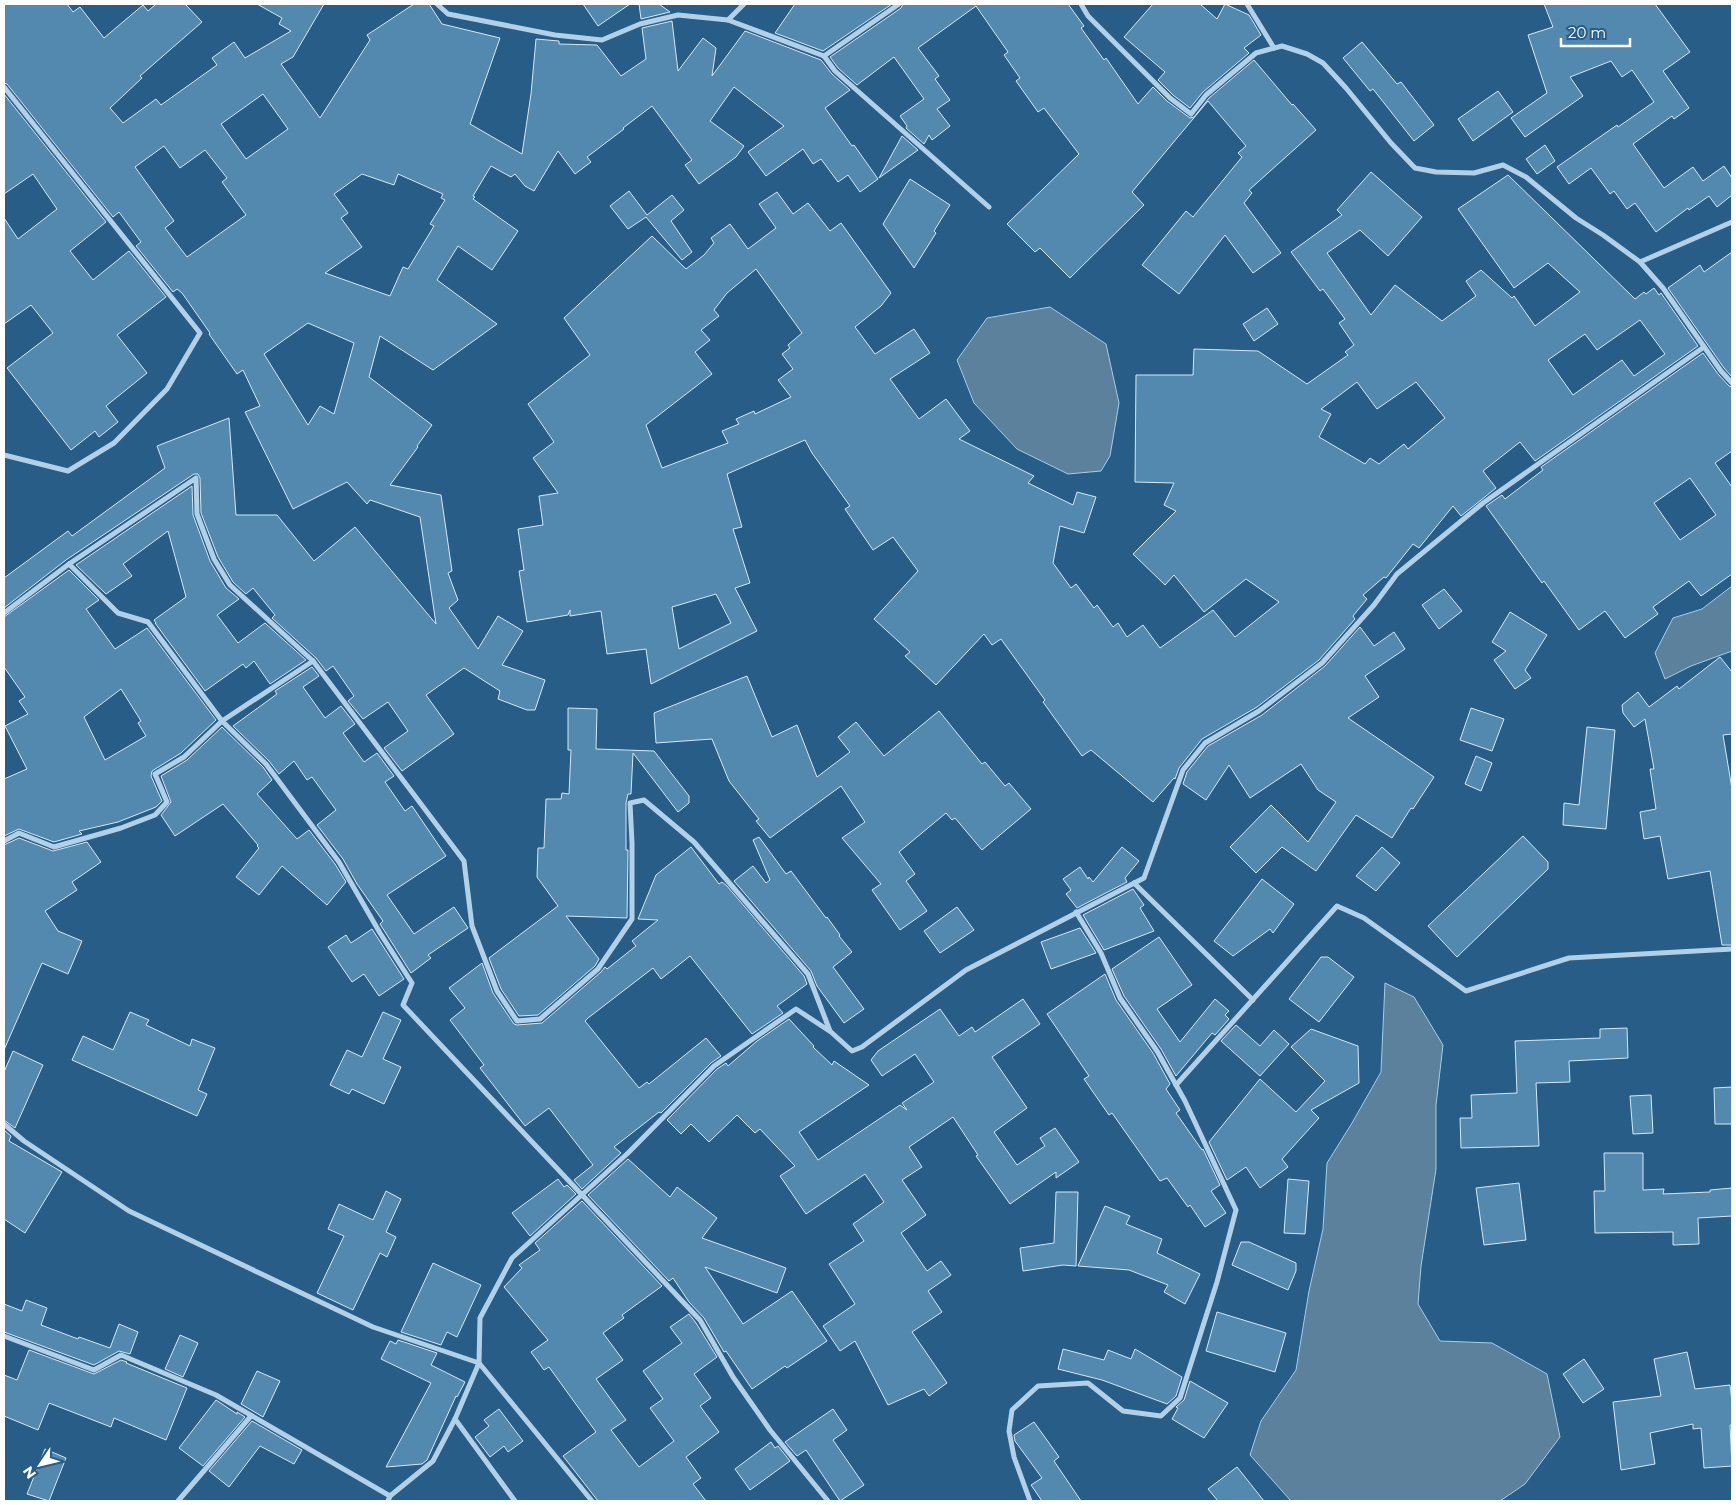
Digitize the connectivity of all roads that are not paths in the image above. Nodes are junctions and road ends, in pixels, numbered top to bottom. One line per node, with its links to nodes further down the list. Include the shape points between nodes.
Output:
1 (437, 4): 6 (street, via 448,14 555,35 602,40 640,24 678,15)
2 (744, 4): 6 (street)
3 (899, 4): 8 (street)
4 (1082, 4): 7 (street, via 1088,16 1170,98 1191,114 1206,95 1256,52)
5 (1248, 4): 7 (street)
6 (728, 20): 8 (street)
7 (1274, 48): 12 (street, via 1282,46 1323,63 1415,168 1474,173 1503,165 1526,177 1576,218)
8 (824, 56): 10 (street, via 835,71)
9 (4, 87): 15 (street, via 200,333 167,389 114,443 68,471)
10 (989, 207)
11 (1732, 222): 12 (street)
12 (1640, 262): 13 (street, via 1663,288)
13 (1704, 347): 14 (street); 21 (street, via 1482,503 1397,574 1322,663 1259,711 1205,743 1184,770 1144,878)
14 (1732, 383)
15 (4, 455)
16 (69, 564): 17 (street); 18 (street, via 196,478 197,514 214,559 230,585); 19 (street, via 118,613 148,622)
17 (4, 613)
18 (313, 661): 19 (street); 25 (street, via 464,861 472,926 498,991 517,1021 540,1019 598,969 632,919 630,803 644,800 694,842 808,974)
19 (222, 721): 20 (street, via 184,757 156,774 167,802 155,815 54,847 19,833); 28 (street, via 266,764 340,862 412,983 403,1005)
20 (4, 842)
21 (1134, 882): 22 (street); 24 (street)
22 (1076, 912): 25 (street, via 966,970 862,1047 852,1051); 26 (street, via 1101,952 1120,998 1157,1051)
23 (1732, 949): 24 (street, via 1569,958 1466,991 1364,918 1336,906)
24 (1253, 1000): 26 (street)
25 (831, 1032): 28 (street, via 796,1009 714,1066)
26 (1176, 1086): 38 (street, via 1236,1210 1180,1398 1161,1416 1123,1411 1088,1383 1038,1386 1012,1410 1009,1431 1014,1457)
27 (4, 1124): 30 (street, via 24,1141 129,1211 373,1327)
28 (582, 1195): 30 (street, via 512,1258 480,1318); 37 (street, via 700,1320 733,1377 770,1430)
29 (4, 1336): 31 (street, via 94,1370 121,1355 216,1395)
30 (479, 1363): 32 (street); 36 (street)
31 (251, 1416): 33 (street); 34 (street)
32 (455, 1419): 33 (street, via 433,1461); 35 (street)
33 (389, 1499)
34 (178, 1501)
35 (515, 1501)
36 (592, 1501)
37 (828, 1501)
38 (1030, 1501)

